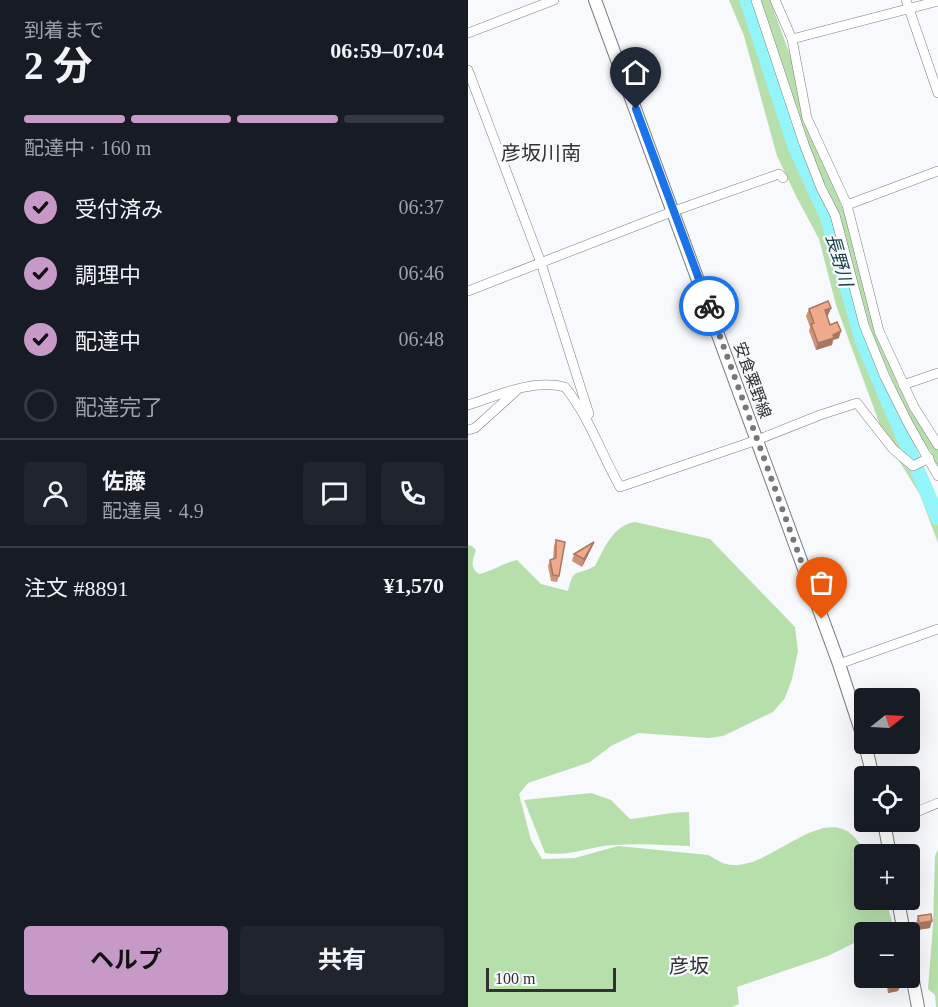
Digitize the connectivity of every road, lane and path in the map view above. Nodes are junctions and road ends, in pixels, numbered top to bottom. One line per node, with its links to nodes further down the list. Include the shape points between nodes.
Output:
1 (554, 0): 7 (street)
2 (595, 0): 14 (main road, 安食粟野線)
3 (756, 0): 25 (street, via 804,144 835,215 864,325 885,377)
4 (775, 0): 8 (street)
5 (938, 1): 6 (street)
6 (907, 4): 8 (street); 10 (street)
7 (468, 33)
8 (792, 39): 13 (street, via 807,118)
9 (468, 70): 15 (street)
10 (938, 93)
11 (938, 171): 13 (street)
12 (783, 178): 14 (street, via 779,174)
13 (847, 205): 18 (street, via 879,331)
14 (674, 211): 15 (street); 22 (main road, 安食粟野線)
15 (541, 263): 16 (street); 24 (street)
16 (468, 291)
17 (938, 373): 18 (street)
18 (903, 385): 23 (street)
19 (520, 388): 20 (street); 21 (street); 24 (street, via 544,384 565,387 581,408)
20 (468, 405)
21 (468, 430)
22 (757, 440): 24 (street, via 620,487); 25 (street, via 857,403 893,449 913,466); 28 (main road, 安食粟野線)
23 (938, 445)
24 (604, 459)
25 (928, 459): 26 (street)
26 (938, 476)
27 (938, 629): 28 (street)
28 (839, 664): 29 (main road, 安食粟野線)
29 (854, 710)
30 (938, 803): 31 (street)
31 (920, 810)
32 (914, 988): 33 (main road)
33 (918, 1007)

